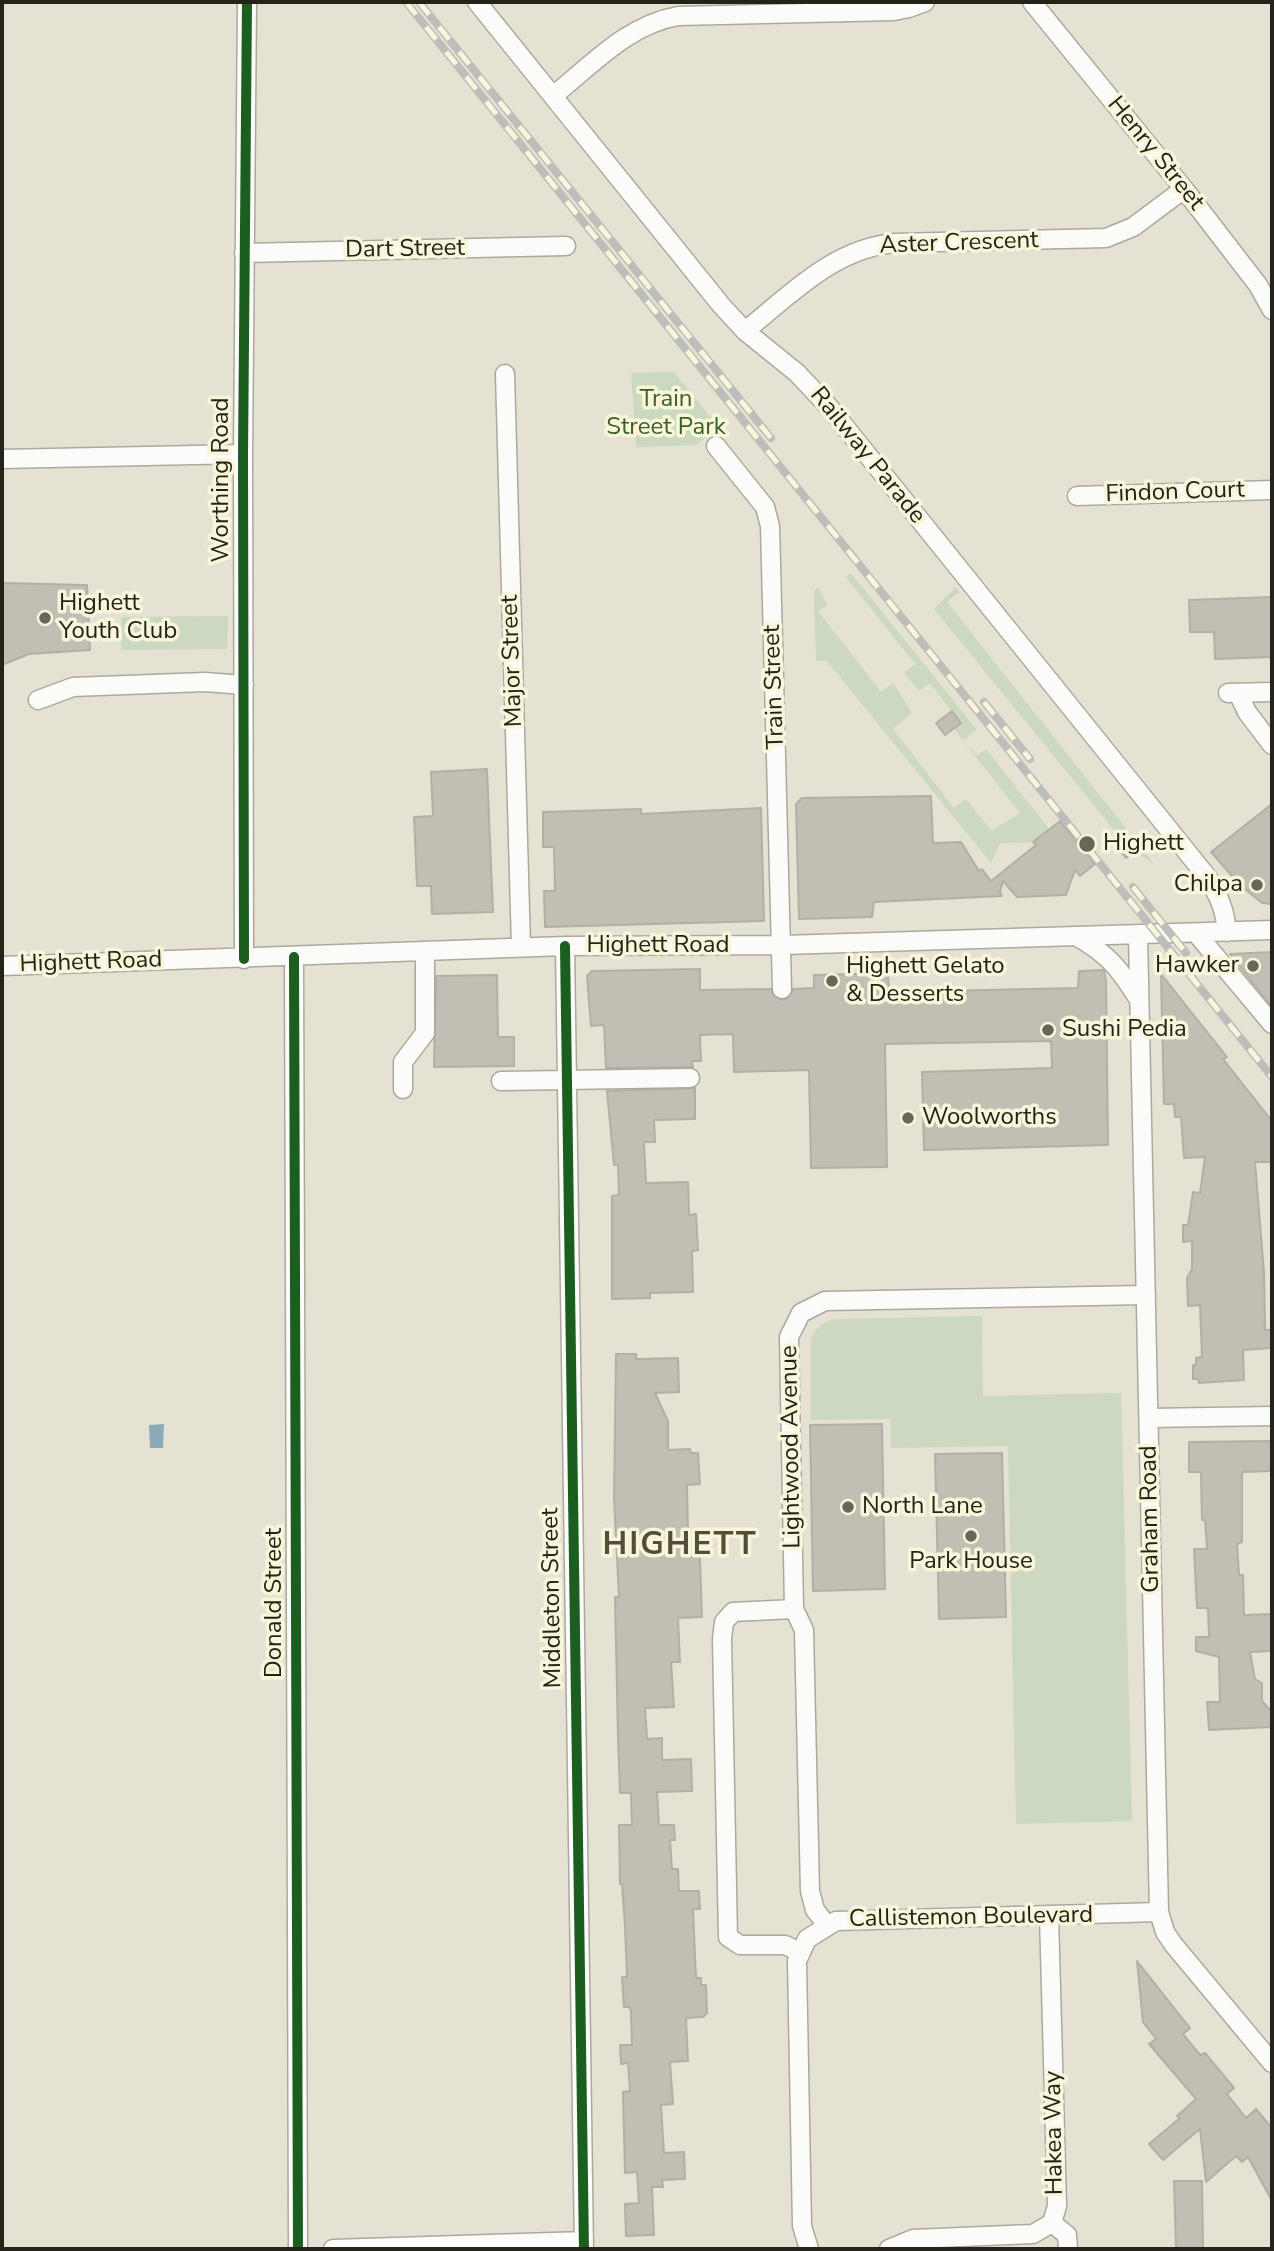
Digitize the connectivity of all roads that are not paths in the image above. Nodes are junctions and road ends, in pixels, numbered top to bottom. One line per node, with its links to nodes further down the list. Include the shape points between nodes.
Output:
1 (247, 2): 8 (street, Worthing Road)
2 (477, 2): 5 (street, Railway Parade)
3 (925, 2): 5 (street, via 894,11 663,19 633,32)
4 (1032, 2): 6 (street, Henry Street)
5 (553, 96): 10 (street, Railway Parade)
6 (1184, 189): 9 (street, Henry Street); 10 (street, Aster Crescent, via 1133,227 1106,238 895,243 866,248 816,275)
7 (566, 246): 8 (street, Dart Street)
8 (244, 254): 13 (street, Worthing Road)
9 (1272, 310)
10 (746, 331): 22 (street, Railway Parade, via 810,385 1208,878 1225,912)
11 (505, 374): 28 (street, Major Street)
12 (716, 446): 26 (street, Train Street, via 765,507 770,526)
13 (243, 454): 14 (street); 17 (street, Worthing Road)
14 (2, 459)
15 (1272, 490): 16 (street, Findon Court)
16 (1077, 496)
17 (244, 685): 19 (street, via 73,687); 31 (street, Worthing Road)
18 (1272, 692): 20 (street, via 1233,693)
19 (38, 700)
20 (1272, 746)
21 (1272, 930): 22 (street, Highett Road)
22 (1227, 932): 23 (street, Highett Road)
23 (1196, 933): 24 (street, Highett Road); 35 (street)
24 (1138, 935): 25 (street, Highett Road); 34 (street, Graham Road)
25 (1076, 936): 26 (street, Highett Road); 34 (street, via 1114,963)
26 (783, 945): 27 (street, Highett Road); 33 (street, Train Street)
27 (565, 946): 28 (street, Highett Road); 37 (street, Middleton Street)
28 (521, 947): 29 (street, Highett Road)
29 (425, 952): 30 (street, Highett Road); 39 (street, via 425,1033 403,1062)
30 (294, 957): 31 (street, Highett Road); 54 (street, Donald Street)
31 (244, 958): 32 (street, Highett Road)
32 (2, 966)
33 (782, 989)
34 (1139, 1000): 40 (street, Graham Road)
35 (1272, 1024)
36 (690, 1078): 37 (street)
37 (567, 1080): 38 (street); 52 (street, Middleton Street)
38 (502, 1081)
39 (403, 1089)
40 (1146, 1295): 42 (street, Graham Road); 43 (street, Lightwood Avenue, via 825,1301 801,1313 789,1337)
41 (1272, 1416): 42 (street)
42 (1149, 1418): 44 (street, Graham Road)
43 (794, 1609): 46 (street, Lightwood Avenue, via 803,1630 810,1891 815,1910); 47 (street, via 733,1612 724,1622 722,1639 728,1937 740,1945 785,1945)
44 (1159, 1913): 45 (street, Callistemon Boulevard); 49 (street, Graham Road, via 1173,1944)
45 (1049, 1916): 46 (street, Callistemon Boulevard, via 836,1921); 51 (street, Hakea Way, via 1057,2206)
46 (827, 1925): 47 (street, Callistemon Boulevard, via 807,1939)
47 (800, 1952): 53 (street, via 802,2226)
48 (1272, 2038): 49 (street)
49 (1252, 2039): 50 (street, Graham Road)
50 (1272, 2063)
51 (1052, 2223): 56 (street, Hakea Way, via 1033,2234 913,2239); 57 (street, via 1067,2235)
52 (584, 2245): 55 (street)
53 (807, 2248)
54 (298, 2249)
55 (333, 2249)
56 (889, 2249)
57 (1068, 2249)

